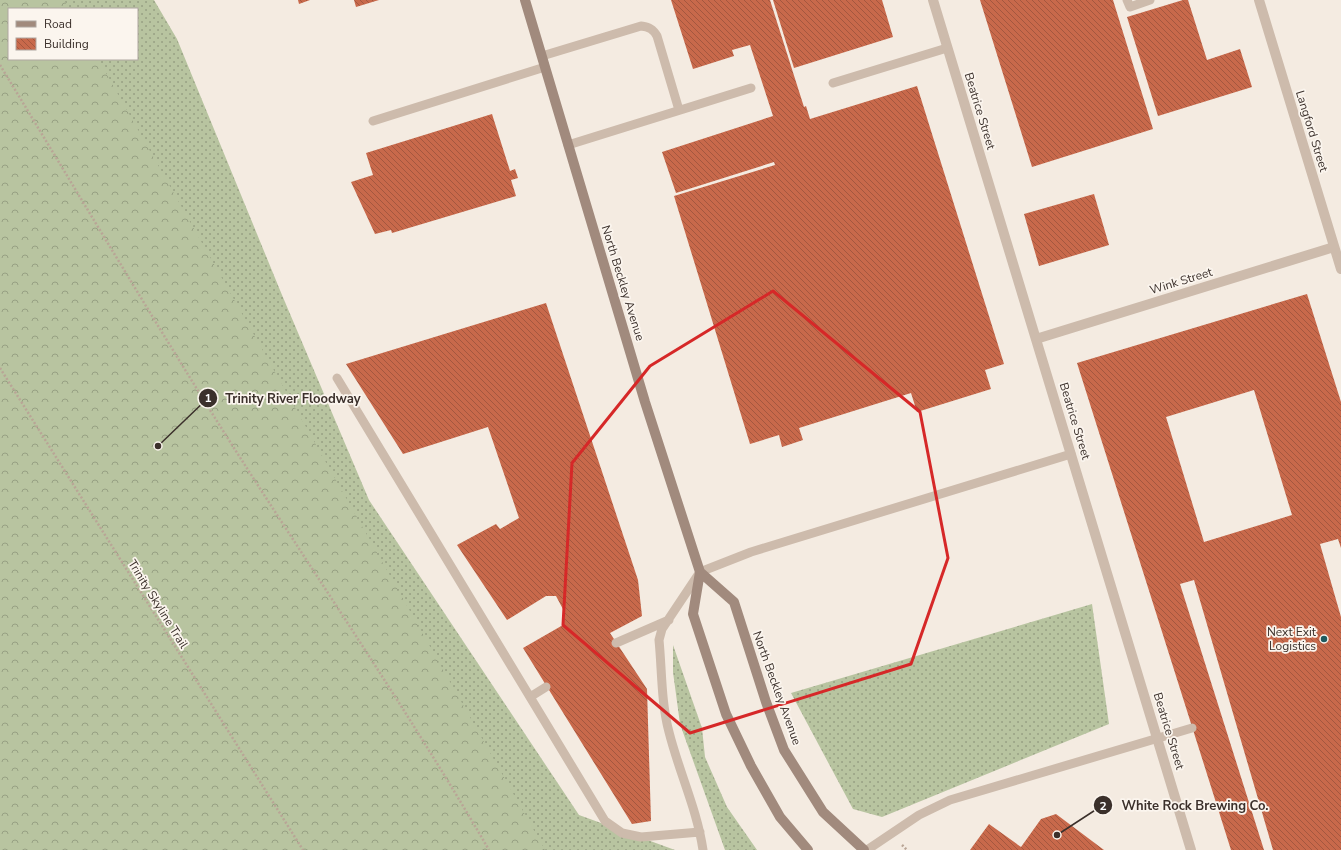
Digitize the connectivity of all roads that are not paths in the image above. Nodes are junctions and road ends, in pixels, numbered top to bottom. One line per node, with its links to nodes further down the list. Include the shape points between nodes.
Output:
1 (525, 0): 7 (main road, North Beckley Avenue)
2 (933, 0): 6 (street, Beatrice Street)
3 (1127, 0): 4 (lane, via 1130,7)
4 (1150, 0)
5 (1259, 0): 14 (street, Langford Street)
6 (947, 48): 9 (lane); 16 (street, Beatrice Street)
7 (542, 56): 8 (main road, North Beckley Avenue); 11 (lane, via 641,26 648,27 658,36)
8 (545, 67): 12 (lane); 13 (main road, North Beckley Avenue)
9 (832, 83)
10 (751, 88): 11 (lane)
11 (679, 110): 13 (lane)
12 (373, 121)
13 (568, 145): 19 (main road, North Beckley Avenue, via 645,402)
14 (1334, 247): 15 (street, Langford Street); 16 (street, Wink Street)
15 (1341, 269)
16 (1036, 339): 18 (street, Beatrice Street)
17 (337, 378): 23 (lane)
18 (1071, 454): 19 (lane, via 751,552); 25 (street, Beatrice Street)
19 (700, 572): 20 (lane); 28 (main road, North Beckley Avenue, via 693,614 726,714 751,766 780,817); 29 (main road, North Beckley Avenue, via 734,602 784,750 823,812)
20 (670, 619): 21 (lane); 26 (lane, via 662,629 659,640 665,710 670,737)
21 (616, 643)
22 (546, 686): 23 (lane)
23 (530, 697): 26 (lane, via 605,821 622,833 641,837)
24 (1192, 728): 25 (lane)
25 (1158, 739): 30 (lane, via 950,800 918,815); 31 (street, Beatrice Street)
26 (700, 832): 27 (lane)
27 (703, 850)
28 (808, 850)
29 (864, 850)
30 (867, 850)
31 (1191, 850)

